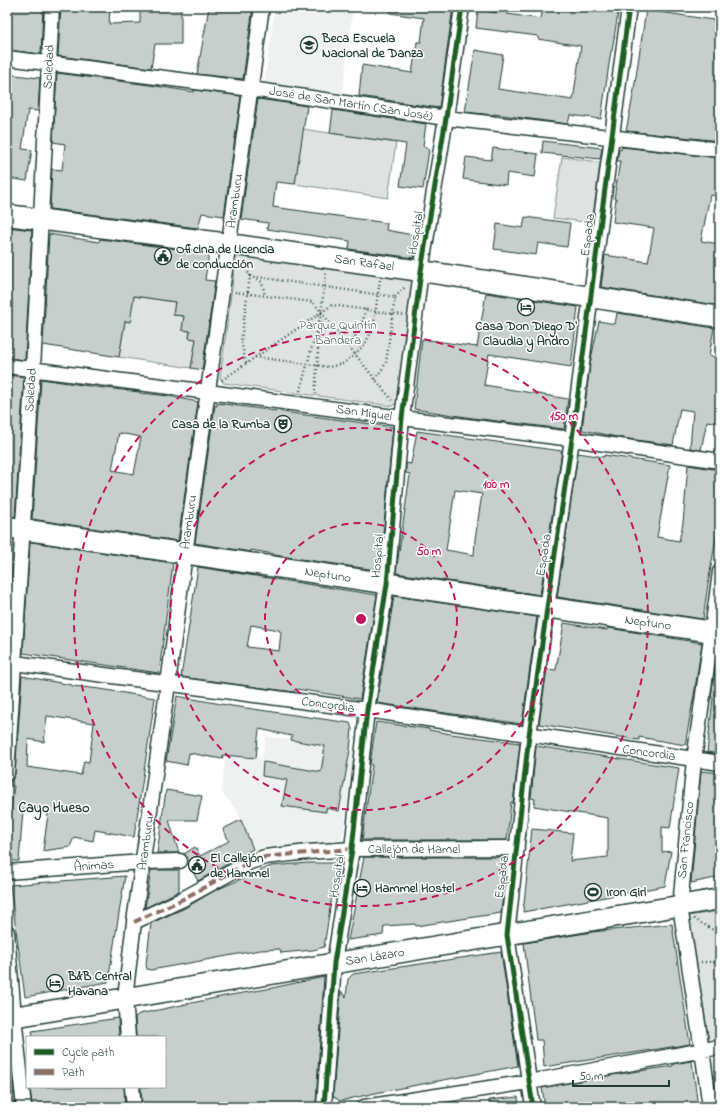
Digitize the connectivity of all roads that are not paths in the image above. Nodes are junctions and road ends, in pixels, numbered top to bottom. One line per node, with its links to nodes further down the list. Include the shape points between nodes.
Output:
1 (52, 7): 6 (street, Soledad)
2 (262, 7): 7 (street, Aramburu)
3 (462, 7): 8 (street, Hospital)
4 (629, 7): 9 (street, Espada)
5 (7, 58): 6 (street, José de San Martín (San José))
6 (49, 63): 7 (street, José de San Martín (San José)); 12 (street, Soledad)
7 (251, 89): 8 (street, José de San Martín (San José)); 13 (street, Aramburu)
8 (446, 118): 9 (street, José de San Martín (San José)); 14 (street, Hospital)
9 (611, 138): 10 (street, José de San Martín (San José)); 15 (street, Espada)
10 (720, 150)
11 (7, 215): 12 (street, San Rafael)
12 (41, 220): 13 (street, San Rafael); 18 (street, Soledad)
13 (229, 244): 14 (street, San Rafael); 19 (street, Aramburu)
14 (421, 271): 15 (street, San Rafael); 20 (street, Hospital)
15 (591, 297): 16 (street, San Rafael); 21 (street, Espada)
16 (720, 317)
17 (7, 366): 18 (street, San Miguel)
18 (33, 369): 19 (street, San Miguel); 23 (street, Soledad)
19 (208, 392): 20 (street, San Miguel, via 306,398); 24 (street, Aramburu)
20 (402, 418): 21 (street, San Miguel); 26 (street, Hospital)
21 (572, 439): 22 (street, San Miguel); 27 (street, Espada)
22 (720, 461)
23 (14, 528): 24 (street, Neptuno); 29 (street, Soledad)
24 (185, 554): 26 (street, Neptuno); 30 (street, Aramburu)
25 (720, 572): 28 (street, San Francisco)
26 (387, 584): 27 (street, Neptuno); 31 (street, Hospital)
27 (547, 608): 28 (street, Neptuno); 32 (street, Espada)
28 (716, 633): 33 (street, San Francisco)
29 (11, 662): 30 (street, Concordia); 35 (street, Soledad)
30 (168, 684): 31 (street, Concordia); 39 (street, Aramburu)
31 (367, 710): 32 (street, Concordia); 37 (street, Hospital)
32 (529, 735): 33 (street, Concordia); 36 (street, Espada)
33 (694, 760): 34 (street, Concordia); 42 (street, San Francisco)
34 (720, 763)
35 (7, 764)
36 (517, 848): 37 (street, Callejón de Hamel); 45 (street, Espada)
37 (352, 849): 43 (street, Callejón de Hamel, via 265,857 250,862 181,900); 46 (street, Hospital)
38 (180, 861): 39 (street, Ánimas)
39 (143, 862): 40 (street, Ánimas); 43 (street, Aramburu)
40 (7, 872)
41 (720, 899): 42 (street, San Lázaro)
42 (680, 906): 45 (street, San Lázaro); 51 (street, San Francisco)
43 (134, 922): 47 (street, Aramburu)
44 (7, 932): 48 (street)
45 (507, 935): 46 (street, San Lázaro); 52 (street, Espada)
46 (334, 963): 47 (street, San Lázaro); 56 (street, Hospital)
47 (125, 998): 48 (street, San Lázaro); 49 (street, Aramburu)
48 (10, 1017): 54 (street)
49 (128, 1036)
50 (720, 1047): 51 (street)
51 (702, 1050): 52 (street); 59 (street, San Francisco)
52 (529, 1082): 57 (street); 58 (street, Espada)
53 (132, 1088): 55 (street)
54 (24, 1107)
55 (134, 1107)
56 (324, 1107)
57 (364, 1107)
58 (533, 1107)
59 (710, 1107)

